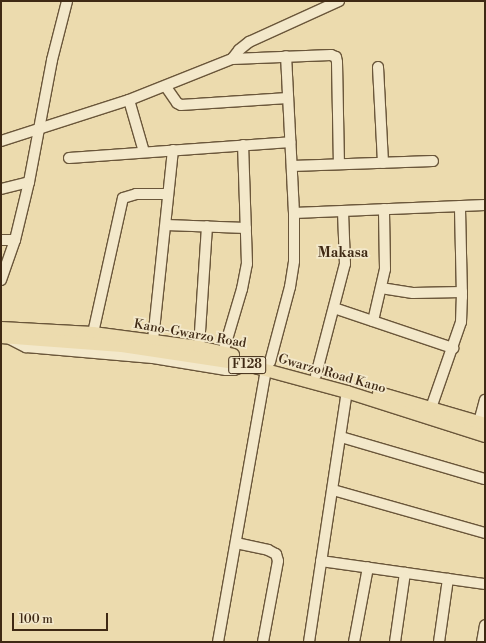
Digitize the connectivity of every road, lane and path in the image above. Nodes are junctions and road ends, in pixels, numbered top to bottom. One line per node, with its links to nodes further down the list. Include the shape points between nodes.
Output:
1 (67, 1): 9 (street)
2 (339, 1): 4 (street, via 249,42)
3 (286, 56): 4 (street); 7 (street); 18 (street, via 336,57)
4 (232, 59): 6 (street)
5 (378, 67): 17 (street)
6 (166, 86): 7 (street, via 177,103 181,104); 8 (street)
7 (288, 98): 11 (street)
8 (130, 100): 9 (street); 14 (street)
9 (39, 130): 10 (street); 20 (street)
10 (1, 141)
11 (290, 142): 12 (street); 19 (street)
12 (243, 145): 13 (street); 30 (street)
13 (173, 150): 14 (street); 22 (street)
14 (144, 152): 15 (street)
15 (69, 158)
16 (433, 161): 17 (street)
17 (383, 163): 18 (street)
18 (339, 164): 19 (street)
19 (292, 166): 27 (street)
20 (29, 182): 21 (street); 32 (street)
21 (1, 189)
22 (168, 194): 28 (street); 38 (street, via 136,194 123,198)
23 (485, 205): 24 (street)
24 (460, 206): 25 (street); 35 (street)
25 (384, 210): 26 (street); 34 (street, via 385,269)
26 (343, 211): 27 (street); 36 (street, via 345,264)
27 (294, 213): 44 (street, via 294,261 291,280)
28 (166, 225): 29 (street); 40 (street)
29 (207, 226): 30 (street); 41 (street)
30 (246, 228): 43 (street, via 246,276)
31 (1, 240): 32 (street)
32 (15, 240): 33 (street)
33 (1, 279)
34 (380, 288): 35 (street, via 412,292); 37 (street)
35 (462, 292): 42 (street, via 461,322)
36 (334, 308): 37 (street); 45 (street)
37 (373, 321): 42 (street)
38 (93, 333): 39 (main road, Kano-Gwarzo Road / F128); 40 (main road, Kano-Gwarzo Road / F128)
39 (2, 334): 44 (main road, Gwarzo Road Kano / F128, via 122,346)
40 (153, 340): 41 (main road, Kano-Gwarzo Road / F128)
41 (199, 347): 43 (main road, Kano-Gwarzo Road / F128)
42 (453, 348): 48 (street)
43 (223, 353): 44 (main road, Kano-Gwarzo Road / F128)
44 (268, 366): 45 (main road, Kano-Gwarzo Road / F128); 46 (main road, Gwarzo Road Kano / F128); 55 (street)
45 (316, 376): 48 (main road, Kano-Gwarzo Road / F128)
46 (348, 392): 50 (main road, Gwarzo Road Kano / F128); 51 (street)
47 (485, 400): 49 (street)
48 (431, 408): 49 (main road, Kano-Gwarzo Road / F128)
49 (482, 423)
50 (485, 436)
51 (341, 437): 52 (street); 53 (street)
52 (485, 479)
53 (333, 490): 54 (street); 56 (street)
54 (485, 533)
55 (236, 543): 62 (street); 63 (street, via 268,550 276,554 278,561)
56 (321, 561): 57 (street); 64 (street)
57 (368, 568): 58 (street); 65 (street)
58 (405, 573): 59 (street); 66 (street)
59 (448, 579): 60 (street); 67 (street)
60 (485, 584)
61 (485, 625): 68 (street)
62 (218, 642)
63 (263, 642)
64 (309, 642)
65 (354, 642)
66 (395, 642)
67 (439, 642)
68 (482, 642)

